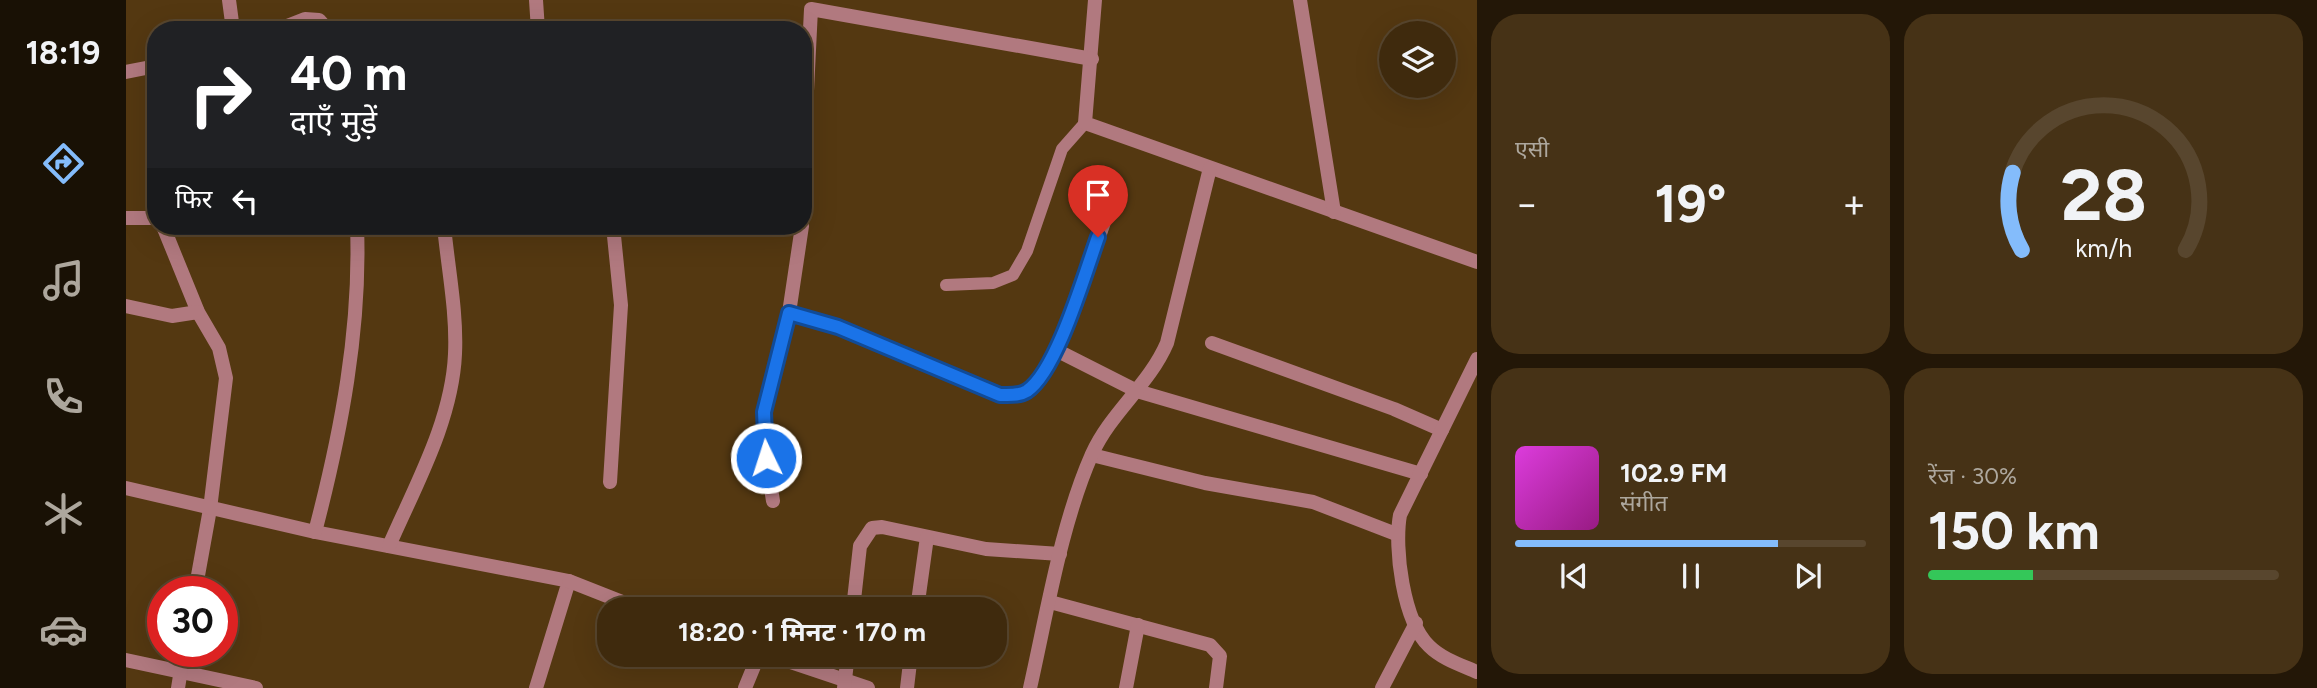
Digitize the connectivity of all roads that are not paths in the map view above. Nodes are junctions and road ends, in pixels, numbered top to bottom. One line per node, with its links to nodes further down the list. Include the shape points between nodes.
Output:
1 (229, 0): 6 (street)
2 (536, 0): 9 (street)
3 (1096, 0): 10 (street)
4 (1300, 0): 15 (street)
5 (811, 5): 10 (street)
6 (232, 21)
7 (301, 21): 8 (street)
8 (320, 21)
9 (537, 21)
10 (1092, 60): 13 (street)
11 (147, 67): 12 (street)
12 (126, 72)
13 (1085, 122): 14 (street); 25 (lane, via 1062,149 1027,251 1013,275 993,283)
14 (1210, 168): 15 (street); 32 (street, via 1167,343)
15 (1334, 212): 24 (street)
16 (1107, 214): 30 (street)
17 (126, 218): 18 (street)
18 (147, 218)
19 (167, 235): 27 (street)
20 (357, 235): 40 (street, via 346,389 334,463)
21 (445, 235): 43 (street, via 455,354 450,390)
22 (614, 235): 36 (street, via 621,305)
23 (801, 235): 28 (street)
24 (1477, 262)
25 (946, 285)
26 (126, 306): 27 (street, via 172,316)
27 (198, 312): 39 (street, via 219,348 226,378)
28 (789, 313): 30 (street, via 838,327 1000,395 1024,393 1033,386); 38 (street, via 764,412 763,437)
29 (1212, 343): 33 (street)
30 (1056, 350): 32 (street)
31 (1477, 359): 33 (street)
32 (1137, 391): 34 (street, via 1108,426); 35 (street)
33 (1442, 430): 35 (street)
34 (1092, 455): 41 (street, via 1205,483 1313,502); 44 (street)
35 (1421, 474): 41 (street, via 1400,515)
36 (610, 482)
37 (126, 488): 39 (street)
38 (773, 501)
39 (210, 509): 40 (street); 45 (street)
40 (315, 532): 43 (street)
41 (1396, 534): 51 (street, via 1406,595)
42 (928, 537): 44 (street, via 986,549); 48 (street, via 872,528 860,546); 49 (street)
43 (389, 546): 46 (street)
44 (1060, 554): 50 (street)
45 (198, 576)
46 (569, 581): 47 (street); 63 (street)
47 (610, 597)
48 (854, 597)
49 (920, 597)
50 (1050, 602): 52 (street); 67 (street)
51 (1416, 623): 59 (street, via 1427,645); 70 (street)
52 (1138, 625): 68 (street); 69 (street, via 1217,649 1221,663)
53 (126, 660): 58 (street)
54 (181, 667): 58 (street)
55 (754, 667): 64 (street)
56 (801, 667): 60 (street)
57 (909, 667): 66 (street)
58 (180, 672): 61 (street); 62 (street)
59 (1477, 672)
60 (845, 684): 65 (street)
61 (178, 688)
62 (256, 688)
63 (536, 688)
64 (746, 688)
65 (868, 688)
66 (906, 688)
67 (1030, 688)
68 (1126, 688)
69 (1216, 688)
70 (1382, 688)

